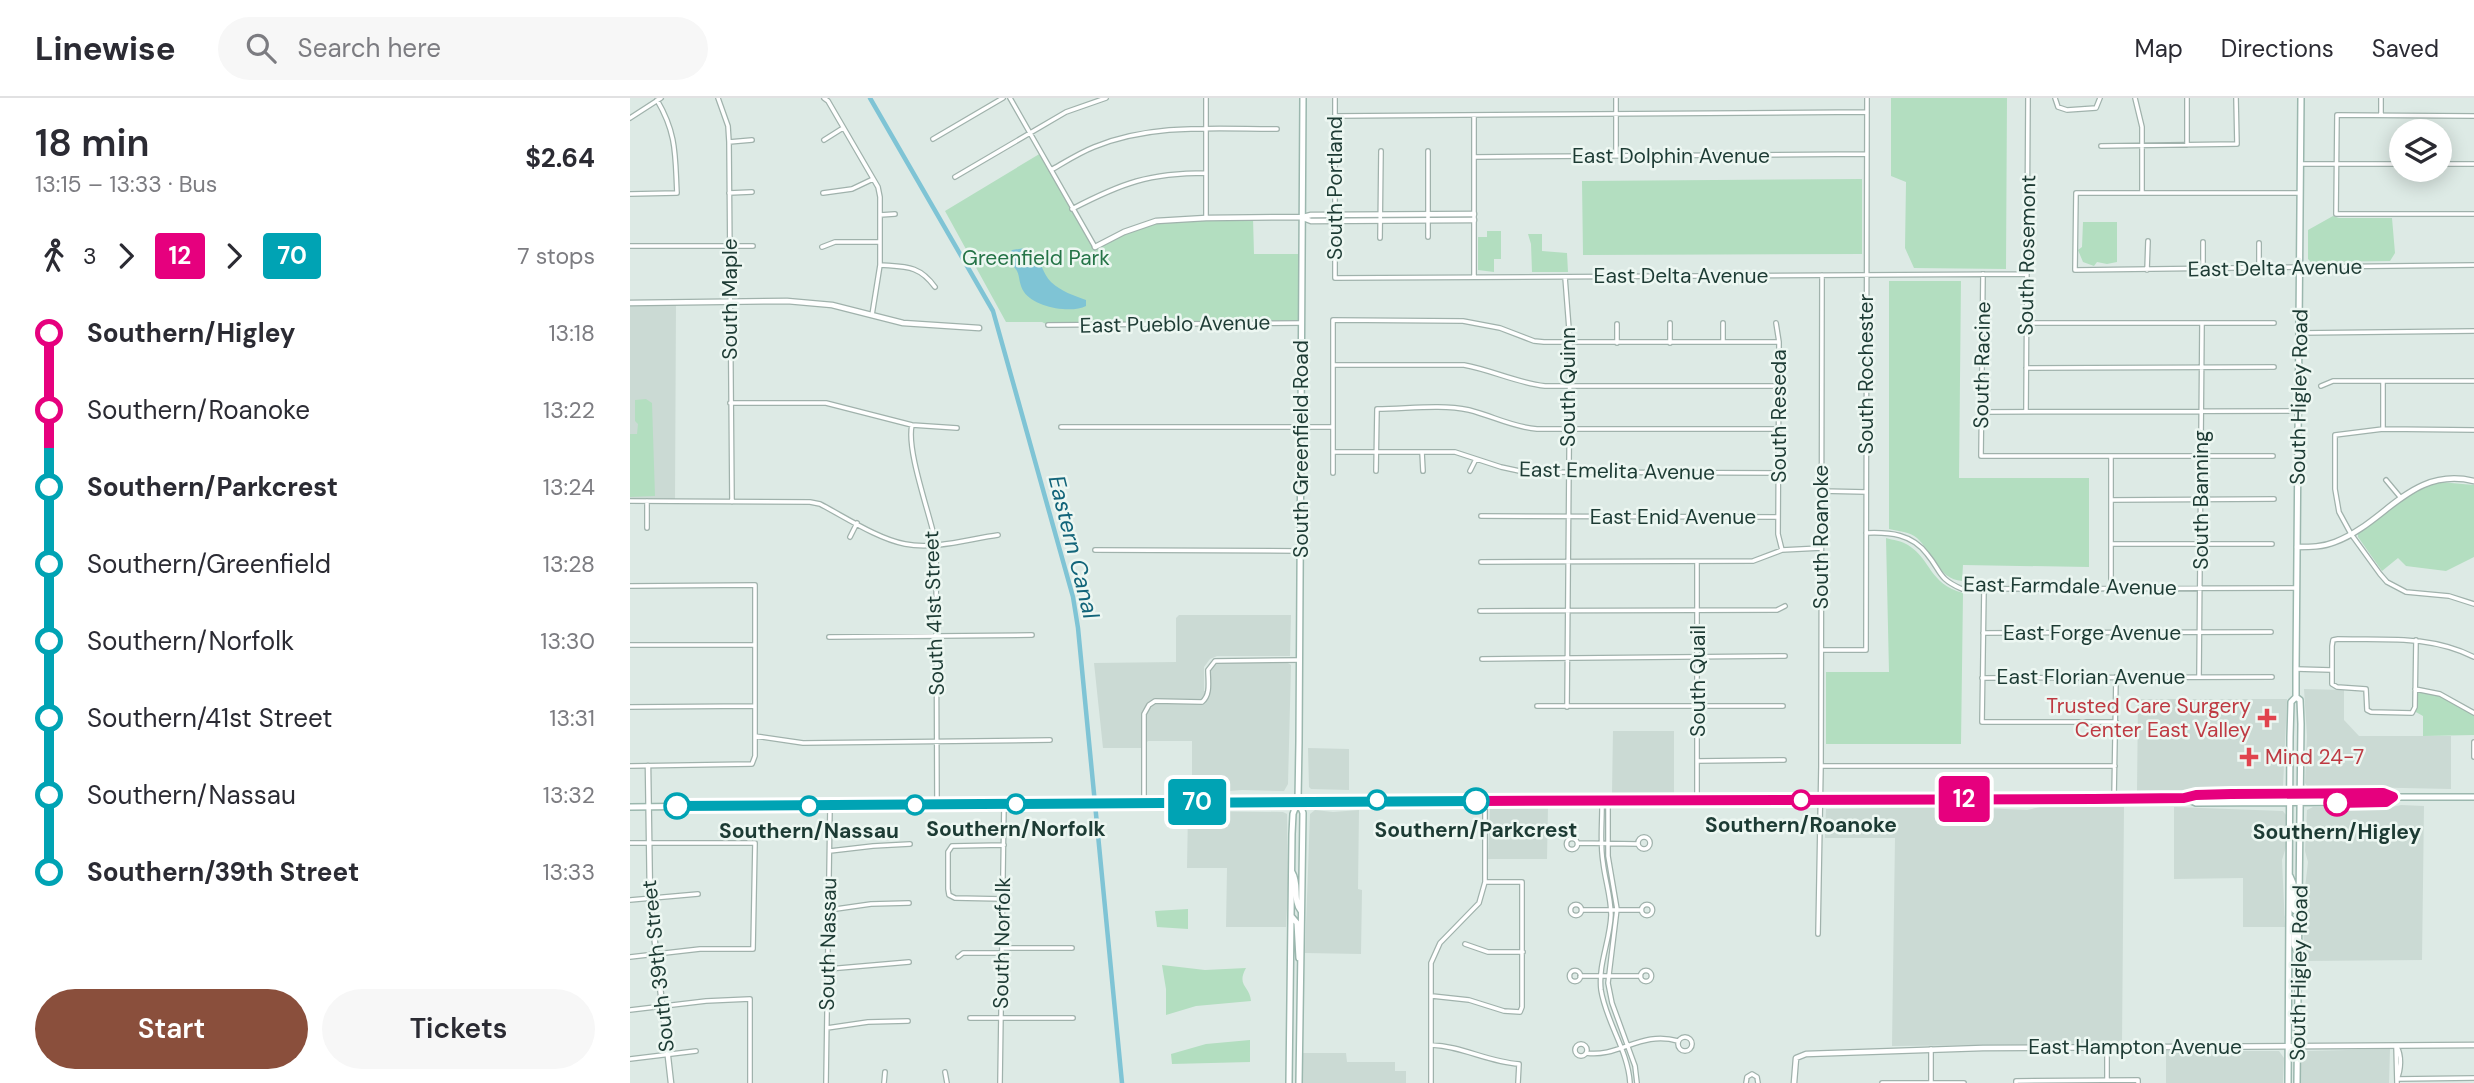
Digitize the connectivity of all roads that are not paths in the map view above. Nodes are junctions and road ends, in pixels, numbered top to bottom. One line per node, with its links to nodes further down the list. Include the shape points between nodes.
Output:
1 (719, 98): 34 (street, South Maple)
2 (824, 98): 27 (street)
3 (1003, 98): 31 (street)
4 (1010, 98): 30 (street)
5 (1106, 98): 30 (street, via 1066,112)
6 (1206, 98): 28 (street)
7 (1303, 98): 64 (main road, South Greenfield Road)
8 (1335, 98): 24 (street, South Portland)
9 (1616, 98): 21 (street)
10 (1867, 98): 20 (street, South Rochester)
11 (2028, 98): 86 (street, South Rosemont)
12 (2055, 98): 13 (street, via 2058,107 2067,110 2096,108)
13 (2100, 98)
14 (2135, 98): 37 (street)
15 (2187, 98): 35 (street)
16 (2236, 98): 35 (street, via 2237,144)
17 (2301, 98): 43 (main road, South Higley Road)
18 (2381, 98): 23 (street)
19 (659, 99): 26 (street); 57 (street, via 674,136 677,193)
20 (1867, 112): 21 (street); 40 (street, South Rochester)
21 (1616, 113): 22 (street); 41 (street)
22 (1474, 115): 24 (street); 42 (street)
23 (2381, 115): 25 (street); 44 (street, via 2337,115)
24 (1336, 116): 65 (street, South Portland)
25 (2474, 116)
26 (630, 118)
27 (843, 128): 33 (street); 51 (street)
28 (1206, 128): 29 (street); 48 (street, via 1119,139 1093,147); 49 (street)
29 (1277, 129)
30 (1029, 134): 48 (street); 50 (street)
31 (933, 139)
32 (752, 140): 34 (street)
33 (824, 140)
34 (729, 142): 53 (street, South Maple)
35 (2187, 145): 37 (street)
36 (2101, 146): 37 (street)
37 (2142, 146): 55 (street)
38 (1381, 151): 66 (street)
39 (1428, 151): 67 (street)
40 (1867, 155): 41 (street, East Dolphin Avenue); 88 (street, South Rochester)
41 (1616, 156): 42 (street, East Dolphin Avenue)
42 (1474, 157): 62 (street)
43 (2301, 164): 44 (street); 56 (main road, South Higley Road)
44 (2337, 164): 45 (street); 60 (street, via 2336,214)
45 (2389, 164)
46 (2452, 164): 47 (street)
47 (2474, 164)
48 (1051, 170): 58 (street)
49 (1206, 173): 58 (street, via 1136,180); 63 (street)
50 (955, 177)
51 (873, 179): 54 (street, via 852,189); 61 (street)
52 (752, 192): 53 (street)
53 (729, 193): 75 (street, South Maple)
54 (823, 193)
55 (2142, 193): 56 (street); 83 (street, East Delta Avenue, via 2076,193 2075,270)
56 (2300, 193): 82 (main road, South Higley Road)
57 (630, 194)
58 (1072, 209): 78 (street)
59 (895, 214): 61 (street)
60 (2474, 214)
61 (880, 215): 71 (street)
62 (1474, 217): 67 (street); 89 (street)
63 (1206, 218): 64 (street); 78 (street, via 1156,221)
64 (1303, 218): 65 (street); 96 (main road, South Greenfield Road)
65 (1335, 218): 66 (street); 91 (street, South Portland)
66 (1380, 218): 67 (street); 69 (street)
67 (1428, 218): 68 (street)
68 (1428, 237)
69 (1380, 238)
70 (2148, 241): 83 (street)
71 (880, 242): 77 (street, via 835,242); 79 (street)
72 (2203, 242): 84 (street)
73 (2259, 243): 81 (street)
74 (630, 246): 75 (street)
75 (730, 246): 76 (street); 93 (street, South Maple)
76 (753, 246)
77 (822, 247)
78 (1095, 247)
79 (880, 265): 92 (street, via 916,269); 95 (street)
80 (2474, 265): 82 (street, East Delta Avenue)
81 (2259, 266): 82 (street, East Delta Avenue); 84 (street, East Delta Avenue)
82 (2300, 266): 107 (main road, South Higley Road)
83 (2147, 270): 84 (street, East Delta Avenue)
84 (2203, 270)
85 (1983, 274): 86 (street, East Delta Avenue); 88 (street, East Delta Avenue); 124 (street, South Racine)
86 (2027, 274): 100 (street, South Rosemont)
87 (1822, 275): 88 (street, East Delta Avenue); 90 (street, East Delta Avenue); 151 (street, South Roanoke)
88 (1866, 275): 152 (street, South Rochester)
89 (1474, 277): 90 (street, East Delta Avenue); 91 (street, East Delta Avenue)
90 (1564, 277): 108 (street, South Quinn)
91 (1335, 278)
92 (935, 287)
93 (730, 302): 94 (street); 95 (street, via 832,304); 122 (street, South Maple)
94 (630, 303)
95 (872, 315): 105 (street, via 904,323)
96 (1302, 323): 104 (street, East Pueblo Avenue); 129 (main road, South Greenfield Road)
97 (1670, 323): 109 (street)
98 (1723, 323): 110 (street)
99 (1776, 323): 111 (street, South Reseda)
100 (2026, 323): 101 (street); 116 (street, South Rosemont)
101 (2202, 323): 102 (street); 114 (street, South Banning)
102 (2274, 323)
103 (1617, 324): 112 (street)
104 (1048, 326)
105 (979, 328)
106 (2474, 331): 107 (street)
107 (2299, 333): 123 (main road, South Higley Road)
108 (1570, 342): 112 (street); 113 (street, via 1534,341 1463,321 1333,320); 121 (street, South Quinn)
109 (1670, 342): 110 (street); 112 (street)
110 (1723, 342): 111 (street)
111 (1779, 342): 119 (street, South Reseda)
112 (1617, 343)
113 (1333, 365): 121 (street, via 1464,365 1529,384); 130 (street)
114 (2202, 367): 115 (street); 116 (street); 126 (street, South Banning)
115 (2274, 367)
116 (2026, 368): 125 (street, South Rosemont)
117 (2383, 381): 118 (street); 120 (street, via 2333,381); 133 (street)
118 (2474, 382)
119 (1779, 386): 121 (street); 132 (street, South Reseda)
120 (2321, 386)
121 (1569, 387): 134 (street, South Quinn)
122 (730, 403): 127 (street, via 827,403); 159 (street, South Maple)
123 (2298, 411): 126 (street); 173 (main road, South Higley Road)
124 (1982, 412): 125 (street); 139 (street, South Racine, via 1981,456)
125 (2026, 412): 126 (street)
126 (2202, 412): 140 (street, South Banning)
127 (912, 425): 131 (street); 169 (street, South 41st Street, via 911,449)
128 (1061, 427): 129 (street)
129 (1302, 427): 130 (street); 176 (main road, South Greenfield Road)
130 (1333, 427): 136 (street)
131 (957, 428)
132 (1779, 429): 134 (street); 148 (street, South Reseda)
133 (2383, 429): 135 (street); 166 (street, via 2335,435 2336,501)
134 (1569, 430): 137 (street, via 1523,428 1457,408 1377,409); 147 (street, South Quinn)
135 (2474, 430)
136 (1333, 452): 137 (street, East Emelita Avenue); 146 (street)
137 (1376, 452): 138 (street, East Emelita Avenue); 143 (street)
138 (1422, 452): 142 (street, East Emelita Avenue, via 1455,452); 144 (street)
139 (2111, 456): 140 (street); 155 (street)
140 (2201, 456): 141 (street); 156 (street, South Banning)
141 (2273, 456)
142 (1476, 459): 145 (street); 147 (street, East Emelita Avenue, via 1513,470)
143 (1376, 471)
144 (1423, 471)
145 (1471, 471)
146 (1333, 473)
147 (1569, 473): 148 (street, East Emelita Avenue); 161 (street, South Quinn)
148 (1779, 473): 162 (street, South Reseda)
149 (2386, 480): 153 (street)
150 (2474, 481): 153 (street, via 2446,478)
151 (1821, 491): 152 (street); 174 (street, South Roanoke)
152 (1866, 492): 165 (street, South Rochester)
153 (2401, 498): 166 (street)
154 (2274, 499): 156 (street)
155 (2111, 500): 156 (street); 170 (street)
156 (2201, 500): 171 (street, South Banning)
157 (630, 501): 158 (street)
158 (647, 501): 159 (street); 164 (street)
159 (732, 502): 163 (street, via 810,502)
160 (1481, 516): 161 (street, East Enid Avenue)
161 (1568, 517): 162 (street, East Enid Avenue); 180 (street, South Quinn)
162 (1778, 517): 177 (street, South Reseda)
163 (857, 523): 168 (street); 169 (street, via 898,543)
164 (647, 527)
165 (1866, 533): 185 (street, East Farmdale Avenue, via 1897,534 1915,542 1947,582 1962,589); 200 (street, South Rochester, via 1866,650)
166 (2351, 534): 173 (street, via 2323,546); 186 (street, via 2396,588)
167 (998, 535): 169 (street)
168 (850, 537)
169 (936, 544): 195 (street, South 41st Street)
170 (2111, 544): 171 (street); 183 (street)
171 (2200, 544): 172 (street); 182 (street, South Banning)
172 (2272, 544)
173 (2297, 547): 184 (main road, South Higley Road)
174 (1821, 548): 177 (street); 200 (street, South Roanoke)
175 (1095, 550): 176 (street)
176 (1301, 551): 206 (main road, South Greenfield Road)
177 (1782, 551): 179 (street, via 1753,561)
178 (1481, 562): 180 (street)
179 (1698, 562): 180 (street); 189 (street, South Quail)
180 (1568, 563): 188 (street, South Quinn)
181 (630, 586): 199 (street, via 755,585)
182 (2200, 587): 183 (street, East Farmdale Avenue); 184 (street, East Farmdale Avenue); 193 (street, South Banning)
183 (2111, 588): 185 (street, East Farmdale Avenue)
184 (2297, 588): 207 (main road, South Higley Road)
185 (1984, 589): 192 (street)
186 (2474, 604)
187 (1785, 606): 189 (street, via 1777,610)
188 (1568, 610): 189 (street); 190 (street); 204 (street, South Quinn)
189 (1698, 610): 202 (street, South Quail)
190 (1480, 611)
191 (2271, 632): 193 (street, East Forge Avenue)
192 (1983, 633): 193 (street, East Forge Avenue); 212 (street)
193 (2200, 633): 210 (street, South Banning)
194 (1032, 635): 195 (street)
195 (937, 636): 196 (street); 225 (street, South 41st Street)
196 (829, 637)
197 (2416, 640): 203 (street); 208 (street, via 2333,640); 213 (street)
198 (630, 645): 199 (street)
199 (755, 645): 216 (street)
200 (1821, 650): 233 (street, South Roanoke)
201 (1785, 656): 202 (street)
202 (1698, 657): 204 (street); 220 (street, South Quail)
203 (2474, 657)
204 (1567, 658): 205 (street); 218 (street, South Quinn)
205 (1482, 659)
206 (1300, 660): 240 (main road, South Greenfield Road); 245 (street, via 1215,661 1208,670 1206,700 1149,705 1144,714)
207 (2296, 669): 208 (street); 214 (main road, South Higley Road)
208 (2331, 670): 213 (street, via 2333,686 2366,689 2371,712 2414,711)
209 (2116, 677): 210 (street, East Florian Avenue); 212 (street, East Florian Avenue); 222 (street)
210 (2199, 677): 211 (street, East Florian Avenue)
211 (2272, 677)
212 (1982, 678): 222 (street, via 1982,722)
213 (2415, 689): 221 (street, via 2440,694)
214 (2296, 697): 234 (main road, South Higley Road, via 2291,702); 235 (main road, South Higley Road, via 2300,700)
215 (630, 706): 216 (street)
216 (755, 706): 223 (street)
217 (1537, 706): 218 (street)
218 (1567, 706): 220 (street)
219 (1783, 706): 220 (street)
220 (1697, 707): 229 (street, South Quail)
221 (2474, 713)
222 (2116, 722): 231 (street)
223 (755, 736): 225 (street, via 803,743); 230 (street, via 754,763 748,765)
224 (1050, 740): 225 (street)
225 (937, 741): 249 (street, South 41st Street)
226 (2474, 742): 227 (street)
227 (2474, 757)
228 (1784, 760): 229 (street)
229 (1697, 761): 242 (street, South Quail)
230 (648, 765): 232 (street); 252 (street, South 39th Street)
231 (2115, 765): 233 (street); 239 (street)
232 (630, 766)
233 (1821, 766): 243 (street, South Roanoke)
234 (2290, 793): 235 (main road); 238 (main road); 246 (main road, South Higley Road)
235 (2300, 793): 236 (main road, via 2383,793); 247 (main road, South Higley Road)
236 (2393, 797): 237 (main road); 247 (main road, via 2386,802)
237 (2474, 797)
238 (2184, 798): 239 (main road); 246 (main road, via 2196,803)
239 (2114, 799): 243 (main road)
240 (1298, 800): 244 (main road); 245 (main road); 264 (main road, South Greenfield Road, via 1293,814); 277 (main road, South Greenfield Road, via 1303,813)
241 (1605, 800): 242 (main road); 244 (main road); 253 (street); 254 (street)
242 (1697, 800): 243 (main road)
243 (1820, 800): 281 (street, South Roanoke)
244 (1485, 801): 266 (street)
245 (1144, 803): 248 (main road)
246 (2290, 803): 247 (main road); 265 (main road, South Higley Road)
247 (2300, 803): 278 (main road, South Higley Road)
248 (1004, 804): 249 (main road); 262 (street, South Norfolk)
249 (937, 805): 250 (main road)
250 (830, 806): 252 (main road); 263 (street, South Nassau)
251 (630, 807): 252 (main road)
252 (647, 807): 256 (street, South 39th Street)
253 (1602, 826): 254 (street); 258 (street)
254 (1608, 826): 259 (street)
255 (630, 843): 256 (street)
256 (648, 843): 268 (street, South 39th Street); 287 (street, via 755,843 753,949)
257 (1578, 843): 258 (street)
258 (1602, 843): 259 (street); 273 (street)
259 (1608, 843): 261 (street); 274 (street)
260 (910, 844): 263 (street)
261 (1638, 844)
262 (1004, 845): 269 (street, South Norfolk); 269 (street, via 952,846 948,852 949,895)
263 (830, 851): 276 (street, South Nassau)
264 (1292, 872): 277 (main road); 279 (main road, South Greenfield Road)
265 (2289, 873): 278 (main road, via 2294,910); 280 (main road, South Higley Road)
266 (1485, 882): 285 (street, via 1522,882); 297 (street, via 1479,903 1435,952)
267 (698, 894): 268 (street)
268 (650, 899): 270 (street); 287 (street, South 39th Street)
269 (1003, 899): 284 (street, South Norfolk)
270 (630, 900)
271 (909, 903): 276 (street)
272 (1582, 909): 273 (street)
273 (1611, 909): 274 (street); 294 (street)
274 (1617, 909): 275 (street); 295 (street)
275 (1641, 909)
276 (829, 910): 292 (street, South Nassau)
277 (1302, 912): 291 (main road, South Greenfield Road)
278 (2299, 913): 286 (main road, South Higley Road)
279 (1292, 917): 291 (main road, via 1297,923); 334 (main road, South Greenfield Road)
280 (2289, 917): 286 (main road, via 2294,921); 309 (main road, South Higley Road)
281 (1818, 934)
282 (1465, 944): 285 (street, via 1488,952)
283 (1072, 948): 284 (street)
284 (1002, 951): 289 (street); 301 (street, South Norfolk)
285 (1523, 952): 297 (street, via 1520,1012)
286 (2298, 952): 310 (main road, South Higley Road)
287 (656, 954): 288 (street); 298 (street, South 39th Street)
288 (630, 957)
289 (958, 957)
290 (909, 962): 292 (street)
291 (1301, 965): 335 (main road, South Greenfield Road)
292 (828, 970): 304 (street, South Nassau)
293 (1580, 976): 294 (street)
294 (1601, 976): 295 (street); 313 (street, via 1603,1000)
295 (1608, 976): 296 (street); 307 (street, via 1612,1003)
296 (1640, 976)
297 (1432, 996): 306 (street)
298 (662, 1006): 299 (street); 317 (street, South 39th Street); 329 (street, via 750,999)
299 (630, 1010)
300 (970, 1018): 301 (street)
301 (1001, 1018): 302 (street); 333 (street, South Norfolk)
302 (1073, 1018)
303 (908, 1021): 304 (street)
304 (827, 1028): 330 (street, South Nassau)
305 (1678, 1041): 305 (street, via 1681,1051 1691,1047 1688,1038); 307 (street, via 1659,1038)
306 (1431, 1045): 336 (street); 337 (street, via 1518,1064)
307 (1628, 1045): 313 (street); 339 (street)
308 (2474, 1045): 311 (street, East Hampton Avenue)
309 (2288, 1046): 310 (street, East Hampton Avenue); 312 (street, East Hampton Avenue); 344 (main road, South Higley Road)
310 (2298, 1046): 311 (street, East Hampton Avenue); 345 (main road, South Higley Road)
311 (2396, 1046): 324 (street)
312 (2107, 1047): 314 (street, East Hampton Avenue); 322 (street)
313 (1621, 1048): 316 (street); 338 (street)
314 (1931, 1049): 323 (street); 342 (street, East Hampton Avenue, via 1797,1056)
315 (696, 1051): 317 (street)
316 (1586, 1053)
317 (668, 1054): 318 (street); 328 (street, South 39th Street)
318 (630, 1059)
319 (884, 1072): 331 (street)
320 (945, 1072): 332 (street)
321 (2474, 1078): 324 (street)
322 (2107, 1080): 326 (street); 327 (street)
323 (1931, 1081): 325 (street); 343 (street)
324 (2397, 1081)
325 (1964, 1082)
326 (2015, 1082)
327 (2138, 1082)
328 (671, 1083)
329 (750, 1083)
330 (826, 1083)
331 (884, 1083)
332 (947, 1083)
333 (1000, 1083)
334 (1289, 1083)
335 (1299, 1083)
336 (1431, 1083)
337 (1518, 1083)
338 (1630, 1083)
339 (1637, 1083)
340 (1746, 1083): 341 (street, via 1752,1074)
341 (1758, 1083)
342 (1794, 1083)
343 (1882, 1083)
344 (2288, 1083)
345 (2297, 1083)

